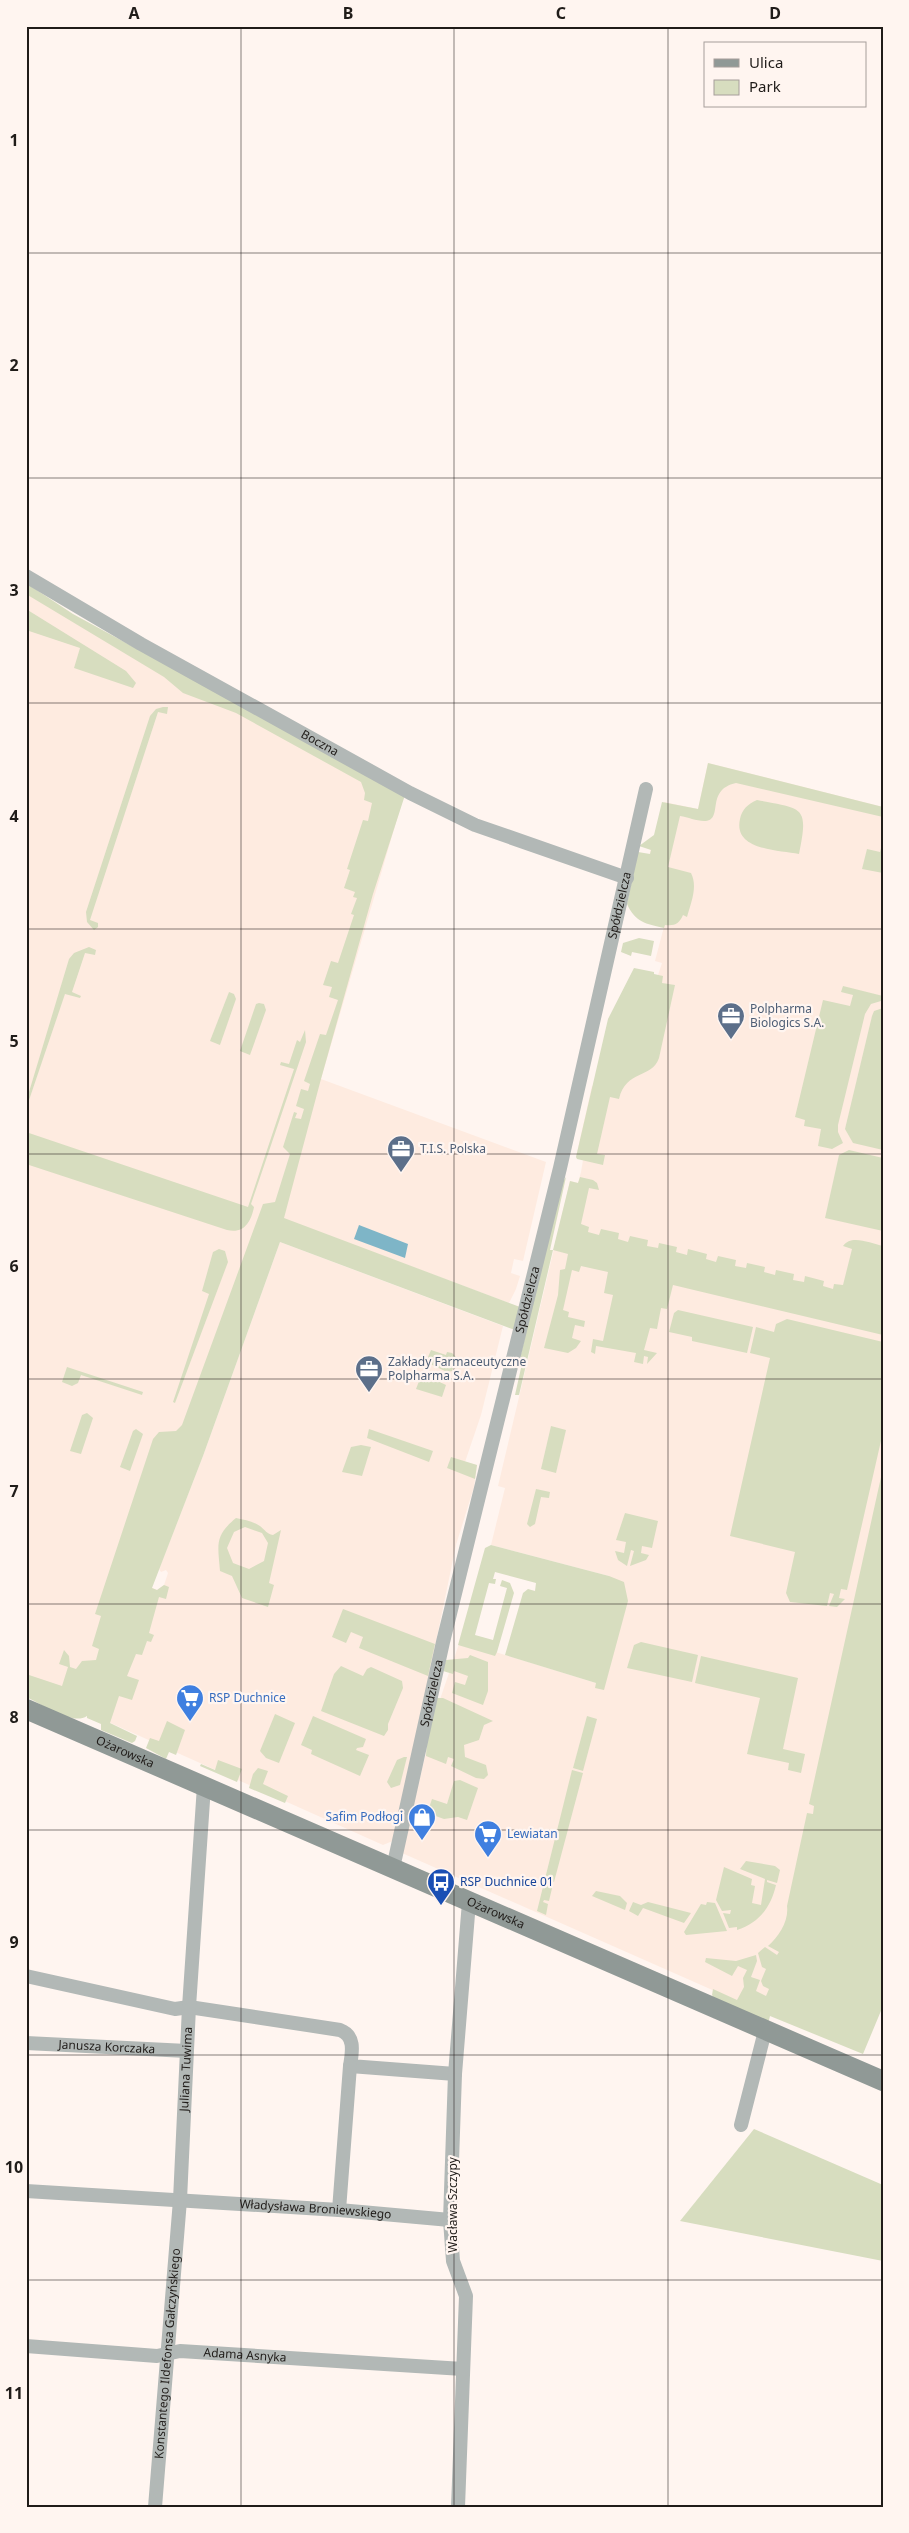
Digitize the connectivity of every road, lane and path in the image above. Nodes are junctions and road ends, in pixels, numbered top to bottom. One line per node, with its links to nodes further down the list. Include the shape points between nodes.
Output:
1 (26, 576): 3 (street, Boczna, via 141,644 410,793 475,824)
2 (646, 790): 3 (street, Spółdzielcza)
3 (627, 878): 6 (street, Spółdzielcza, via 560,1168 443,1642)
4 (26, 1709): 5 (main road, Ożarowska)
5 (204, 1786): 6 (main road, Ożarowska); 9 (street, Juliana Tuwima)
6 (393, 1868): 7 (main road, Ożarowska)
7 (469, 1902): 10 (main road, Ożarowska); 14 (street, Wacława Szczypy)
8 (26, 1976): 9 (street, via 175,2009)
9 (189, 2007): 12 (street, Juliana Tuwima); 13 (street, via 340,2030 351,2039 353,2046)
10 (765, 2031): 15 (main road, Ożarowska); 16 (street)
11 (26, 2043): 12 (street, Janusza Korczaka)
12 (187, 2051): 18 (street, Juliana Tuwima)
13 (350, 2066): 14 (street); 19 (street)
14 (455, 2074): 20 (street, Wacława Szczypy)
15 (883, 2082)
16 (741, 2125)
17 (26, 2191): 18 (street)
18 (180, 2200): 19 (street, Władysława Broniewskiego); 22 (street, Konstantego Ildefonsa Gałczyńskiego)
19 (338, 2210): 20 (street, Władysława Broniewskiego)
20 (450, 2220): 23 (street, Wacława Szczypy, via 453,2261 466,2296)
21 (26, 2346): 22 (street, Adama Asnyka, via 157,2356)
22 (169, 2354): 23 (street, Adama Asnyka, via 180,2351); 24 (street, Konstantego Ildefonsa Gałczyńskiego)
23 (463, 2369): 25 (street, Wacława Szczypy)
24 (155, 2507)
25 (458, 2507)

